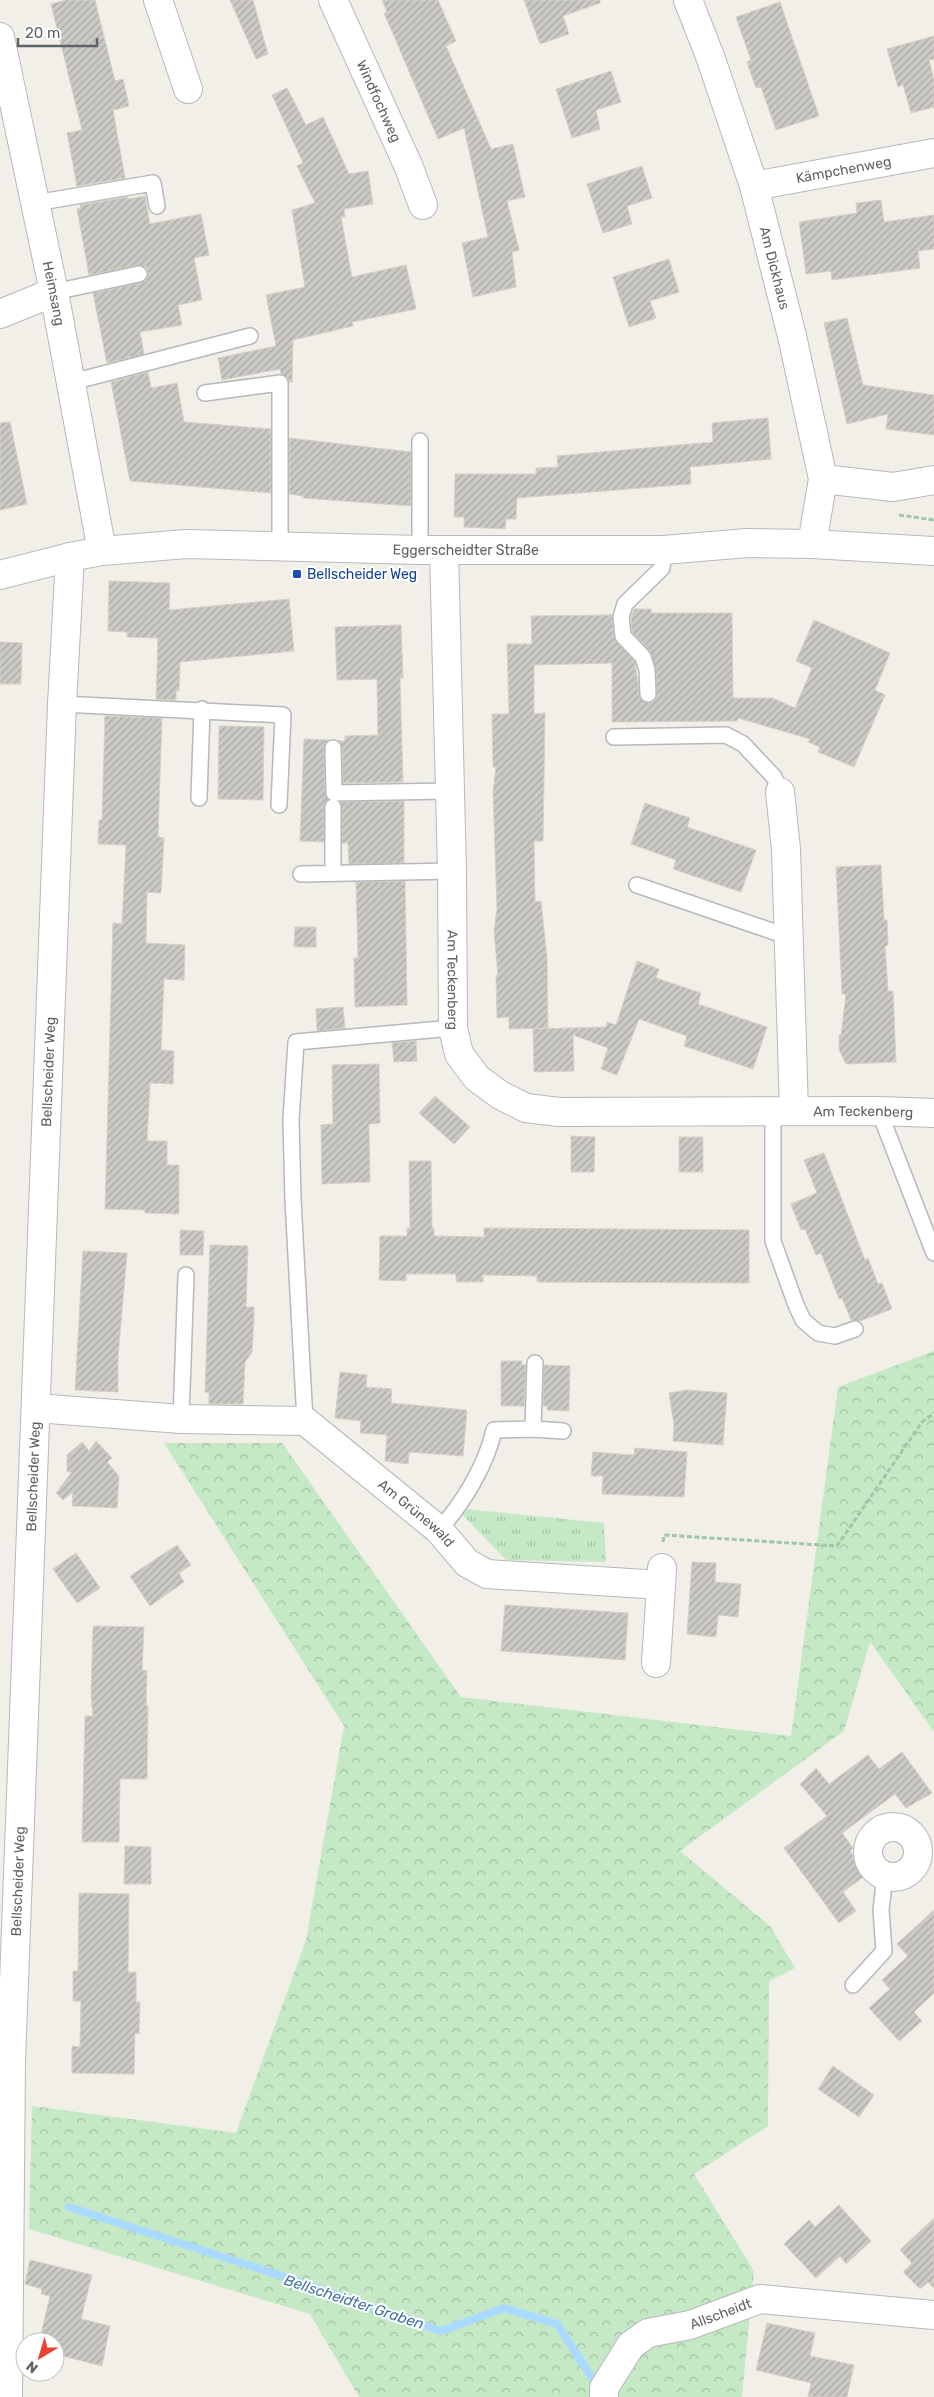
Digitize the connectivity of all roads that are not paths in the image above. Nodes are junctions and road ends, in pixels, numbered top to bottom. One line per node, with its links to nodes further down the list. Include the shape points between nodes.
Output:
1 (158, 0): 5 (street)
2 (333, 0): 9 (street, Windfochweg)
3 (688, 0): 7 (street, Am Dickhaus)
4 (0, 38): 8 (street, Heimsang)
5 (188, 90)
6 (934, 153): 7 (street, Kämpchenweg)
7 (754, 186): 18 (street, Am Dickhaus)
8 (35, 203): 10 (lane, via 153,183); 12 (street, Heimsang)
9 (423, 205)
10 (157, 206)
11 (138, 274): 12 (lane)
12 (54, 292): 13 (street); 15 (street, Heimsang)
13 (0, 314)
14 (250, 336): 15 (lane)
15 (72, 382): 24 (street, Heimsang)
16 (206, 393): 21 (lane, via 280,383)
17 (420, 441): 22 (lane)
18 (824, 479): 19 (street, via 893,487); 20 (street, Am Dickhaus)
19 (934, 480)
20 (812, 544): 23 (street, Eggerscheidter Straße, via 747,543); 25 (street, Eggerscheidter Straße)
21 (280, 546): 22 (street, Eggerscheidter Straße); 24 (street, Eggerscheidter Straße, via 186,544)
22 (432, 550): 23 (street, Eggerscheidter Straße); 33 (street, Am Teckenberg)
23 (664, 550): 28 (lane, via 662,568 625,604 621,617 623,636 643,657)
24 (102, 551): 26 (street, Eggerscheidter Straße)
25 (934, 551)
26 (70, 557): 27 (street, Eggerscheidter Straße); 29 (street, Bellscheider Weg)
27 (0, 575)
28 (648, 694)
29 (62, 704): 30 (lane); 51 (street, Bellscheider Weg)
30 (202, 709): 35 (lane); 36 (lane, via 283,715)
31 (614, 737): 34 (lane, via 726,735 743,744 774,777)
32 (333, 748): 33 (lane, via 334,792)
33 (449, 791): 38 (street, Am Teckenberg)
34 (780, 792): 42 (street, Am Teckenberg, via 786,849)
35 (199, 798)
36 (279, 805)
37 (333, 806): 39 (lane)
38 (452, 871): 39 (lane); 43 (street, Am Teckenberg)
39 (333, 872): 40 (lane)
40 (300, 874)
41 (637, 885): 42 (lane)
42 (788, 937): 45 (street, Am Teckenberg)
43 (452, 1028): 45 (street, Am Teckenberg, via 459,1054 477,1078 526,1108 560,1112); 53 (lane, via 296,1042 291,1120 292,1200)
44 (879, 1111): 45 (street, Am Teckenberg); 46 (street, Am Teckenberg); 47 (lane)
45 (784, 1112): 49 (lane, via 773,1241 803,1320 818,1333 835,1336)
46 (934, 1113)
47 (934, 1253)
48 (186, 1275): 52 (lane)
49 (855, 1329)
50 (535, 1363): 54 (lane)
51 (36, 1408): 52 (street); 62 (street, Bellscheider Weg, via 11,2061)
52 (181, 1418): 53 (street)
53 (305, 1421): 56 (street, Am Grünewald)
54 (533, 1429): 55 (lane); 56 (lane, via 494,1430 490,1448 454,1514)
55 (564, 1431)
56 (439, 1530): 57 (street, Am Grünewald, via 467,1563 487,1574 661,1576)
57 (656, 1663)
58 (926, 1847): 59 (street, via 909,1871 897,1877); 59 (street, via 908,1831 896,1827 885,1827 876,1833 870,1840 868,1858 874,1869)
59 (885, 1875): 60 (lane, via 881,1910 884,1951)
60 (854, 1985)
61 (934, 2315): 63 (street, Allscheidt, via 760,2299 690,2325 648,2333 630,2345 604,2388)
62 (8, 2397)
63 (604, 2397)

